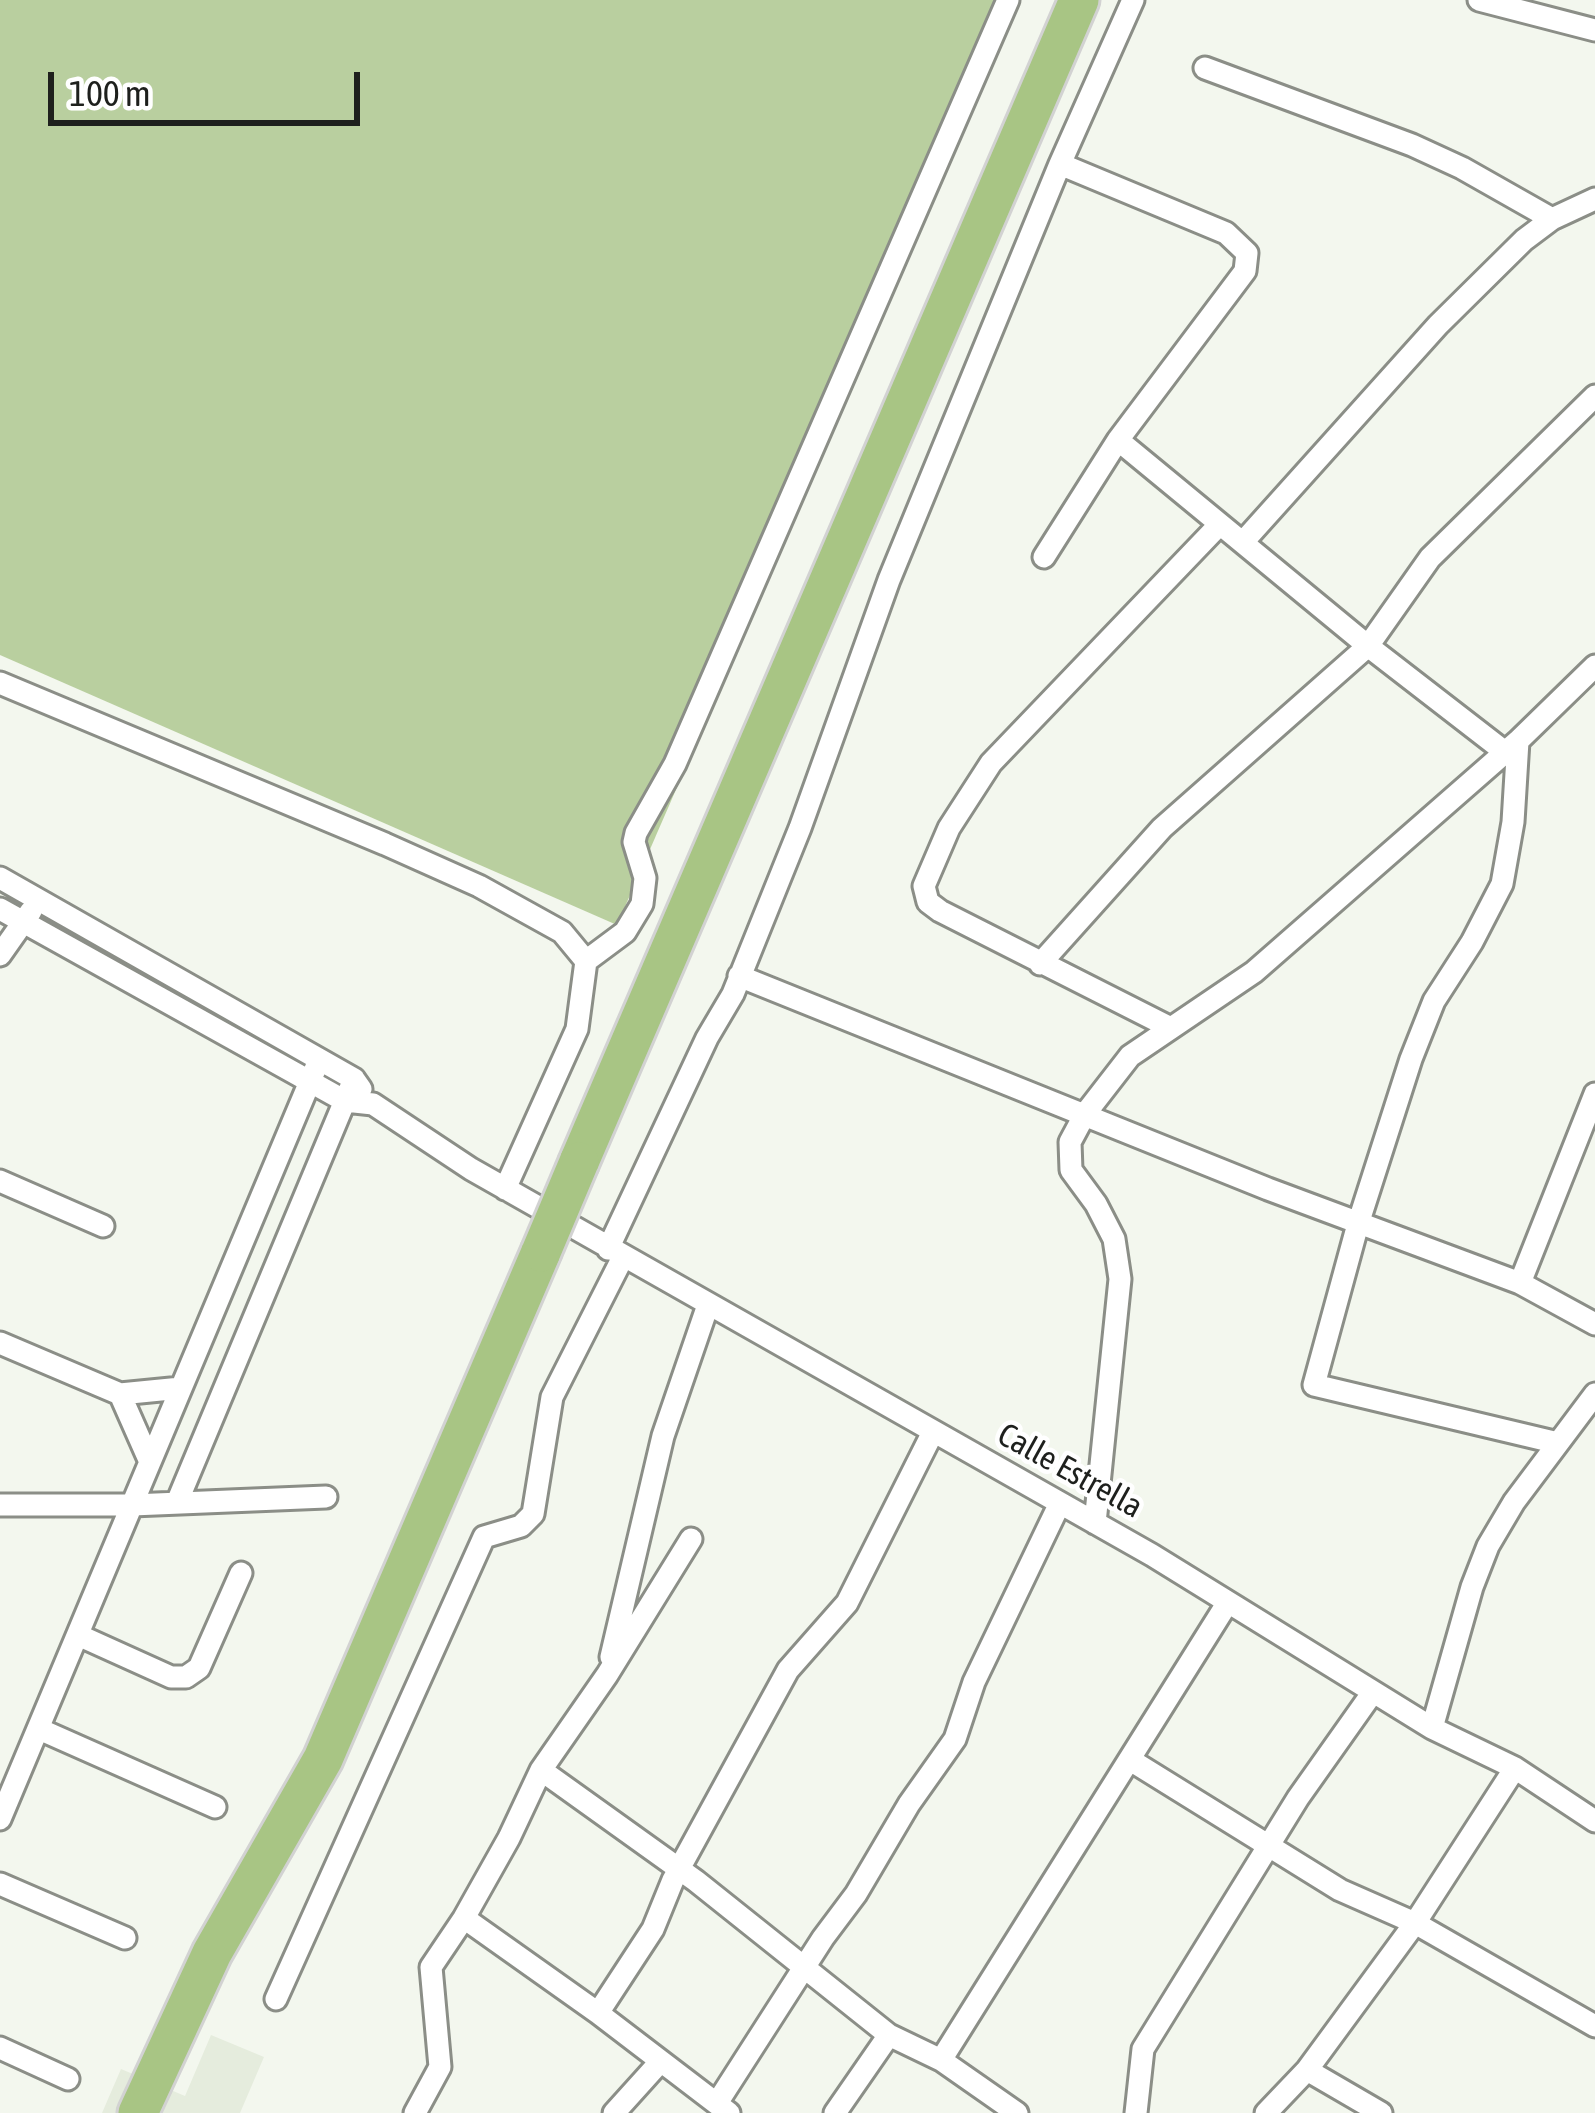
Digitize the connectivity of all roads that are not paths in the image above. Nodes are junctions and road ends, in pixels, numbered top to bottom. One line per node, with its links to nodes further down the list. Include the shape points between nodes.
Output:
1 (1008, 0): 24 (street, via 675,764 635,833 642,904 625,932)
2 (1079, 0): 85 (highway, bridge, via 323,1759 212,1953)
3 (1133, 0): 7 (street)
4 (1479, 0): 5 (street)
5 (1595, 30)
6 (1205, 68): 9 (street, via 1412,145)
7 (1060, 164): 11 (street, via 1226,232 1247,253 1244,271); 26 (street, via 889,580)
8 (1595, 199): 9 (street)
9 (1552, 219): 13 (street, via 1438,325)
10 (1595, 395): 15 (street, via 1430,558)
11 (1118, 440): 12 (street); 14 (street)
12 (1220, 524): 13 (street); 25 (street, via 991,763 949,827 925,886 928,902)
13 (1243, 542): 15 (street)
14 (1044, 557)
15 (1368, 646): 18 (street); 25 (street, via 1162,828)
16 (1595, 666): 18 (street)
17 (0, 683): 24 (street, via 478,886 562,932)
18 (1512, 746): 27 (street, via 1254,972); 35 (street, via 1514,822 1502,884 1434,1001)
19 (2, 884): 20 (street)
20 (38, 898): 22 (street); 28 (street)
21 (0, 909): 22 (street)
22 (25, 923): 23 (street); 29 (street)
23 (0, 955)
24 (586, 961): 34 (street, via 578,1029)
25 (1040, 964): 27 (street)
26 (739, 976): 32 (street); 37 (street)
27 (1171, 1028): 32 (street, via 1130,1056)
28 (319, 1060): 29 (street); 30 (street)
29 (309, 1081): 30 (street); 42 (street)
30 (349, 1090): 34 (street, Calle Estrella); 49 (street)
31 (1595, 1094): 38 (street)
32 (1085, 1114): 35 (street); 53 (street, via 1070,1142 1071,1170 1114,1239 1120,1279)
33 (0, 1181): 36 (street)
34 (505, 1189): 37 (street, Calle Estrella)
35 (1358, 1223): 38 (street); 46 (street, via 1314,1385)
36 (103, 1226)
37 (616, 1253): 39 (street, Calle Estrella); 75 (street, via 552,1397 533,1514 484,1537)
38 (1520, 1282): 40 (street)
39 (708, 1305): 45 (street, Calle Estrella); 58 (street, via 663,1436)
40 (1595, 1324)
41 (0, 1343): 43 (street)
42 (181, 1388): 43 (street); 47 (street)
43 (120, 1394): 47 (street)
44 (1595, 1394): 46 (street)
45 (933, 1432): 50 (street, Calle Estrella); 69 (street, via 847,1603 788,1670)
46 (1558, 1443): 60 (street, via 1488,1546)
47 (150, 1462): 52 (street)
48 (326, 1497): 49 (street)
49 (178, 1500): 52 (street)
50 (1060, 1503): 53 (street, Calle Estrella); 74 (street, via 974,1682 956,1739)
51 (0, 1505): 52 (street)
52 (132, 1505): 57 (street)
53 (1095, 1523): 56 (street, Calle Estrella)
54 (691, 1539): 58 (street)
55 (241, 1573): 57 (street, via 199,1668 186,1677)
56 (1228, 1602): 59 (street, Calle Estrella); 62 (street)
57 (78, 1635): 61 (street)
58 (607, 1676): 64 (street)
59 (1373, 1692): 60 (street, Calle Estrella); 68 (street)
60 (1432, 1728): 63 (street, Calle Estrella)
61 (39, 1729): 65 (street); 66 (street)
62 (1132, 1761): 68 (street); 80 (street)
63 (1515, 1768): 67 (street, Calle Estrella); 72 (street)
64 (541, 1770): 69 (street); 71 (street)
65 (215, 1807)
66 (0, 1819)
67 (1595, 1821)
68 (1269, 1844): 72 (street, via 1340,1890); 90 (street, via 1143,2049)
69 (679, 1870): 74 (street); 76 (street, via 653,1929)
70 (0, 1884): 73 (street)
71 (464, 1918): 76 (street); 86 (street, via 431,1967 440,2066)
72 (1415, 1923): 77 (street); 82 (street)
73 (124, 1938)
74 (805, 1966): 78 (street); 84 (street)
75 (276, 1999)
76 (598, 2013): 81 (street)
77 (1595, 2026)
78 (889, 2035): 80 (street); 88 (street)
79 (0, 2048): 83 (street)
80 (941, 2060): 89 (street)
81 (659, 2062): 84 (street); 87 (street)
82 (1307, 2070): 91 (street); 92 (street)
83 (68, 2079)
84 (723, 2108)
85 (138, 2113)
86 (415, 2113)
87 (614, 2113)
88 (835, 2113)
89 (1017, 2113)
90 (1136, 2113)
91 (1266, 2113)
92 (1381, 2113)

